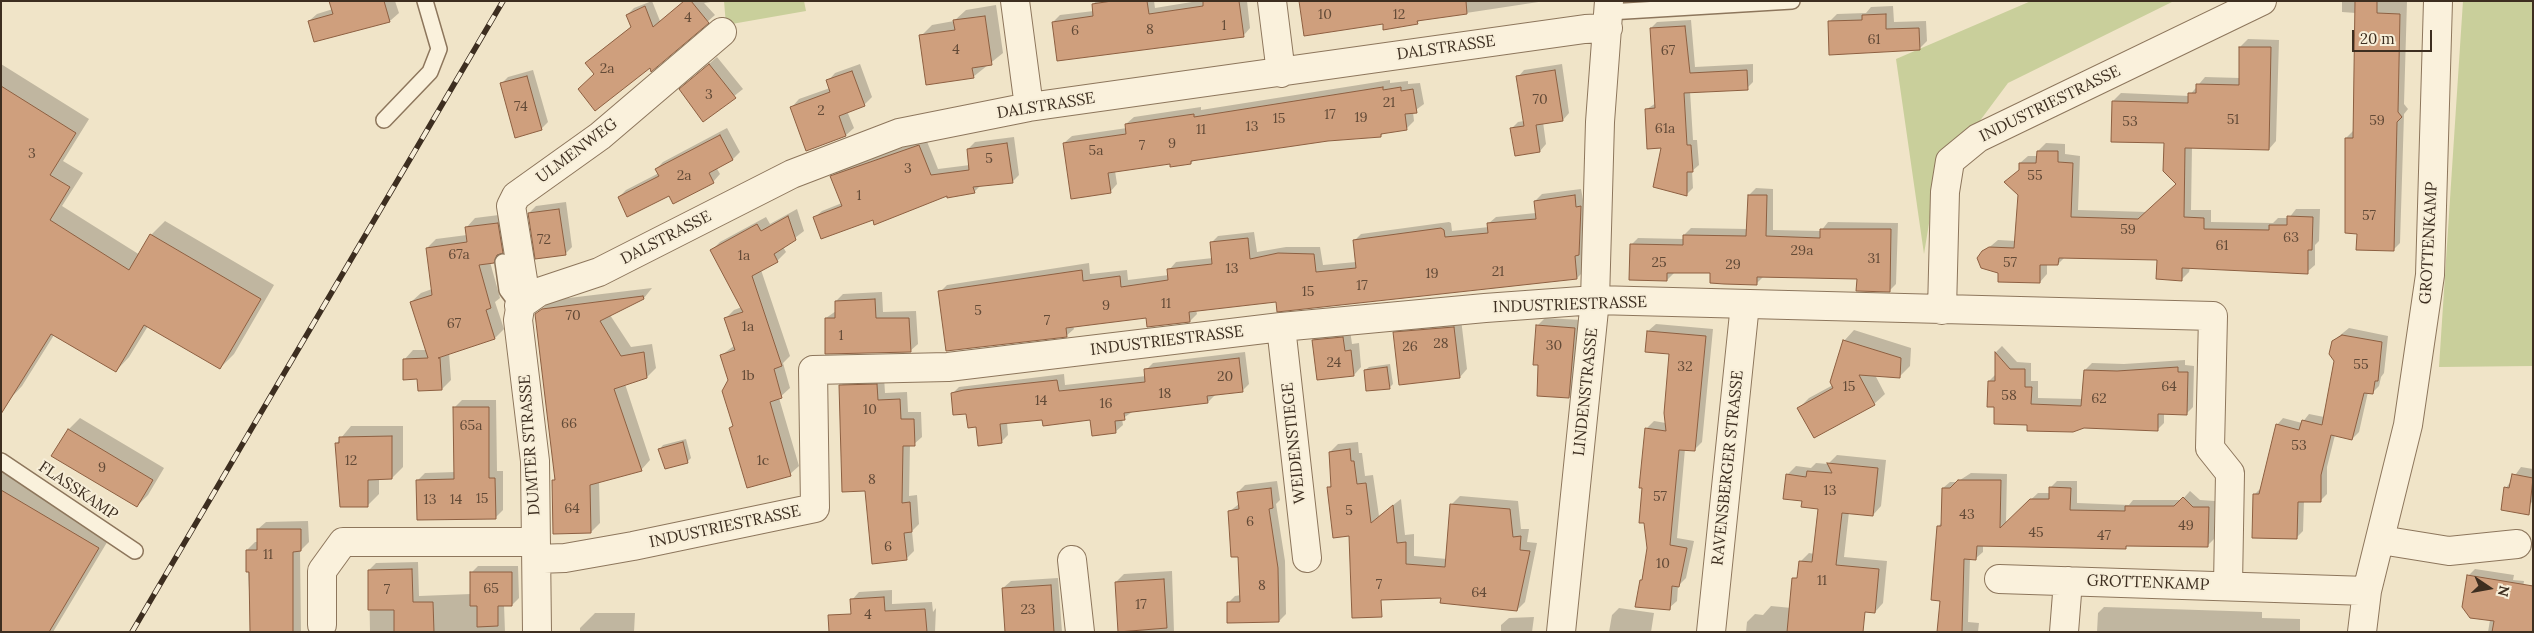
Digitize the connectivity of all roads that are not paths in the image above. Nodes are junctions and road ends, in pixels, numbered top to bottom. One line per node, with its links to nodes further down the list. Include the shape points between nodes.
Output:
1 (425, 1): 11 (lane, via 438,49 430,72)
2 (1015, 1): 10 (street)
3 (1272, 1): 9 (street)
4 (1792, 1): 7 (lane)
5 (2262, 1): 16 (street, INDUSTRIESTRASSE, via 1978,138 1950,161 1945,192)
6 (2438, 1): 20 (street, GROTTENKAMP, via 2430,276 2408,425)
7 (1608, 14): 9 (street, DALSTRASSE, via 1585,28); 13 (street, LINDENSTRASSE, via 1600,122)
8 (722, 32): 15 (street, ULMENWEG, via 600,136 516,196 511,206 524,286)
9 (1280, 73): 10 (street, DALSTRASSE)
10 (1029, 107): 15 (street, DALSTRASSE, via 899,133 792,174 599,272 538,292)
11 (384, 120)
12 (503, 262): 15 (lane, via 507,290)
13 (1595, 300): 14 (street, INDUSTRIESTRASSE); 18 (street, INDUSTRIESTRASSE); 33 (street, LINDENSTRASSE)
14 (1745, 304): 16 (street, INDUSTRIESTRASSE); 34 (street, RAVENSBERGER STRASSE)
15 (519, 306): 22 (street, DUMTER STRASSE, via 534,461)
16 (1942, 310): 17 (street, INDUSTRIESTRASSE)
17 (2213, 316): 28 (street, GROTTENKAMP, via 2210,448 2230,473)
18 (1281, 327): 22 (street, INDUSTRIESTRASSE, via 948,367 813,370 816,508 565,558); 24 (street, WEIDENSTIEGE)
19 (1, 461): 23 (lane, FLASSKAMP)
20 (2381, 540): 21 (street, via 2448,551); 29 (street, GROTTENKAMP)
21 (2517, 544)
22 (536, 550): 30 (street, via 343,542 322,572); 31 (street, DUMTER STRASSE)
23 (135, 551)
24 (1307, 558)
25 (1072, 560): 32 (street)
26 (1999, 579): 27 (street, GROTTENKAMP)
27 (2068, 580): 28 (street, GROTTENKAMP); 35 (street, GROTTENKAMP)
28 (2228, 585): 29 (street, GROTTENKAMP)
29 (2367, 590): 36 (street, GROTTENKAMP)
30 (322, 625)
31 (537, 632)
32 (1080, 632)
33 (1561, 632)
34 (1711, 632)
35 (2064, 632)
36 (2362, 632)

